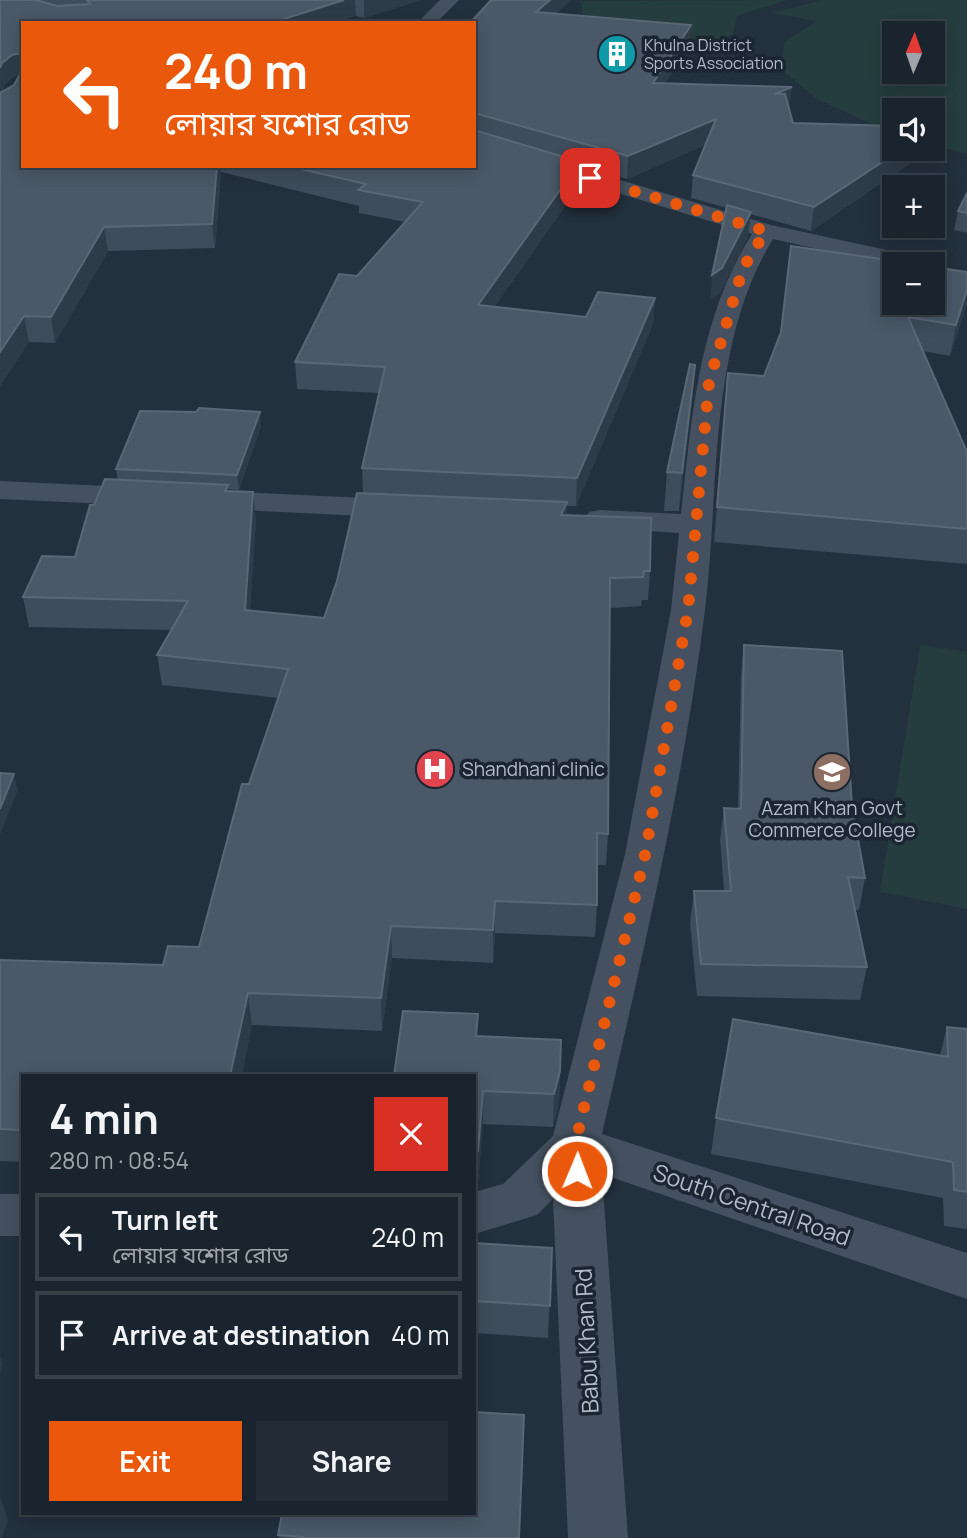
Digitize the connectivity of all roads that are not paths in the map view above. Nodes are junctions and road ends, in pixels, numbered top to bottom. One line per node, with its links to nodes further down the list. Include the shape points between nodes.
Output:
1 (450, 0): 2 (street)
2 (428, 21)
3 (476, 143): 4 (street)
4 (766, 231): 5 (street); 9 (street, Babu Khan Rd, via 743,268 709,382)
5 (882, 256)
6 (0, 490): 7 (street)
7 (442, 511)
8 (576, 518): 9 (street)
9 (696, 524): 10 (street, Babu Khan Rd, via 688,610 645,855)
10 (575, 1145): 11 (street, via 519,1200); 14 (street, South Central Road); 15 (street, Babu Khan Rd)
11 (476, 1212)
12 (0, 1215): 13 (street)
13 (21, 1215)
14 (967, 1276)
15 (598, 1538)

